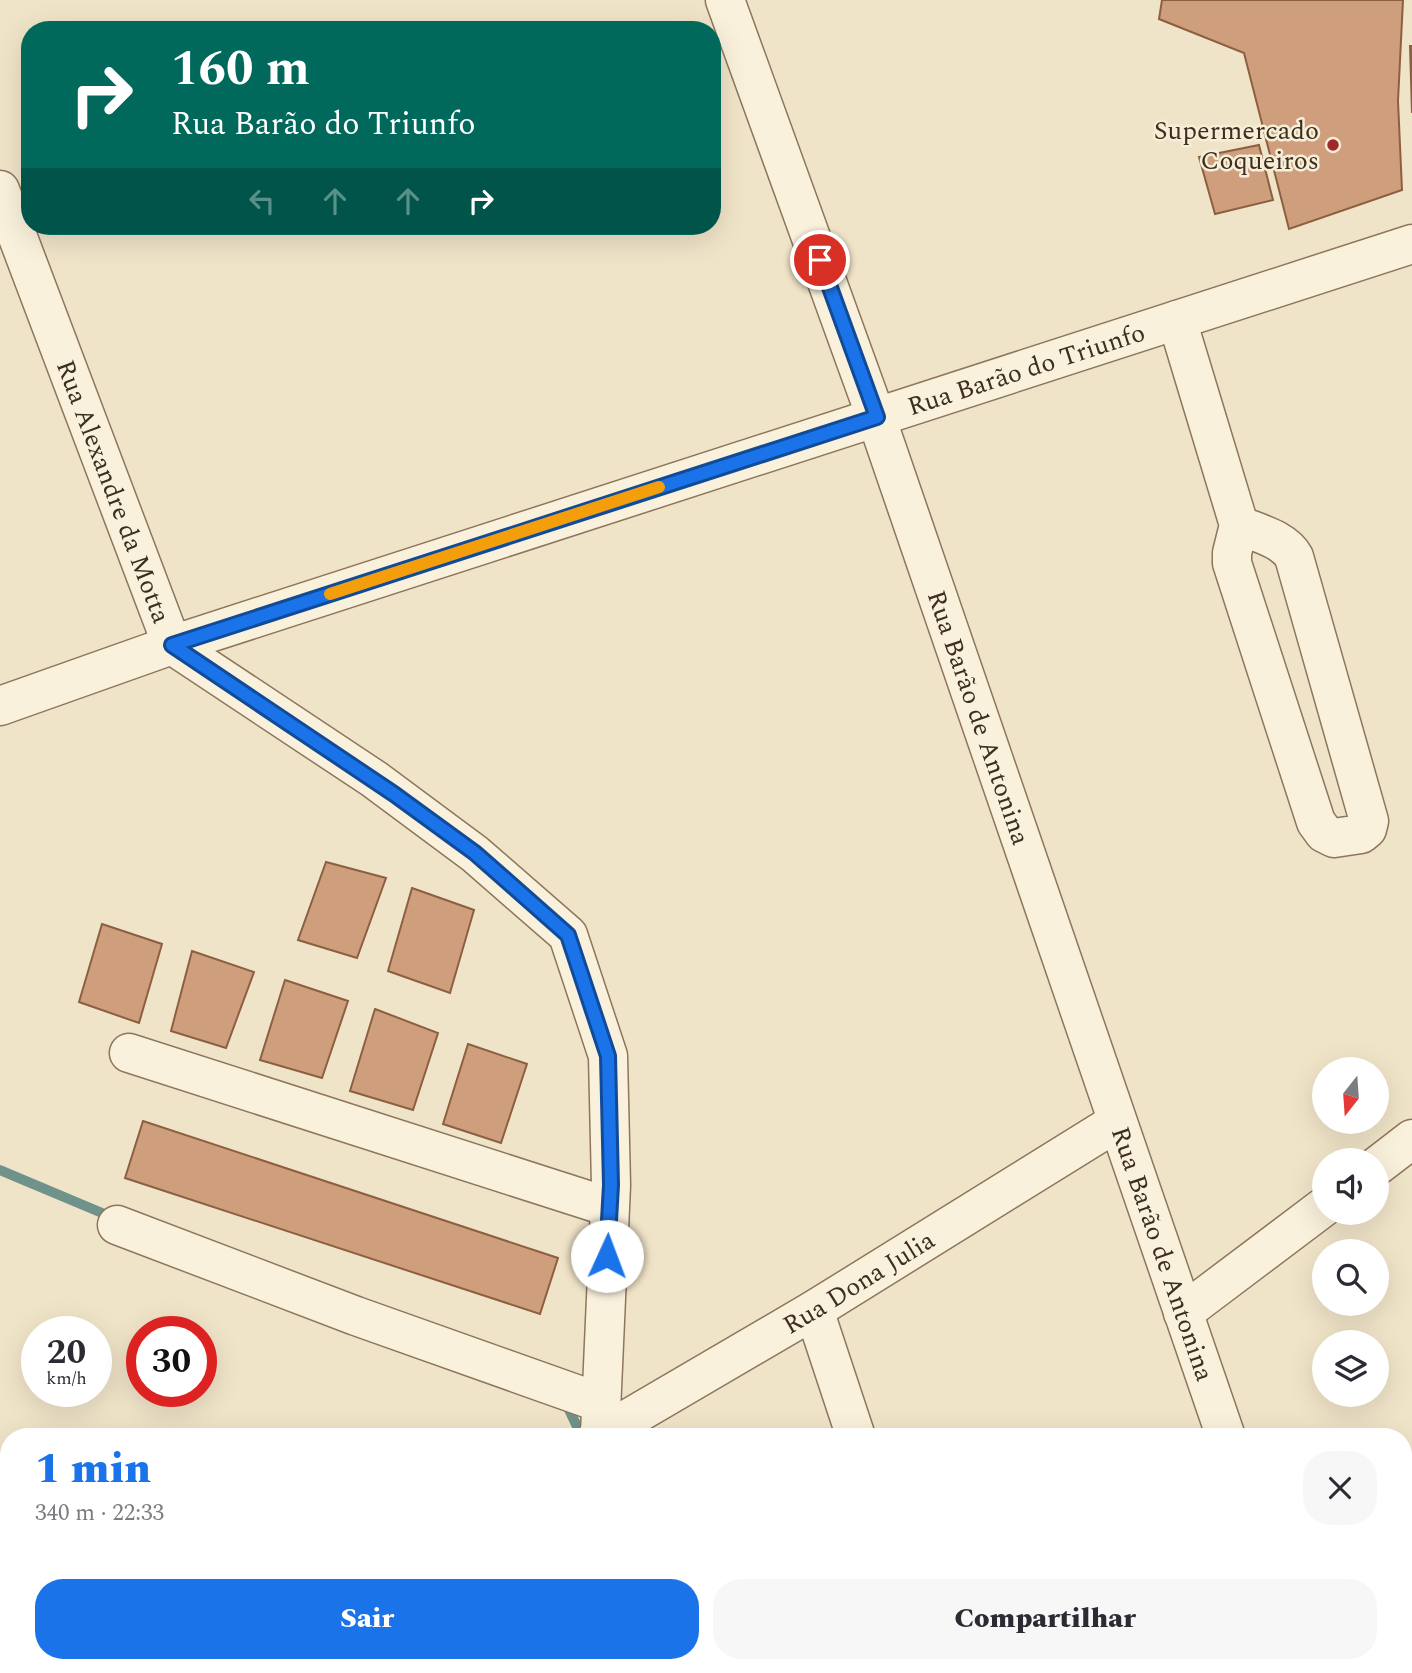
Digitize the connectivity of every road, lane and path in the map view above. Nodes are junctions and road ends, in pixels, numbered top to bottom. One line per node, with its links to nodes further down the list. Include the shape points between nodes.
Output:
1 (725, 0): 5 (street, Rua Barão de Antonina)
2 (0, 190): 7 (street, Rua Alexandre da Motta)
3 (1412, 244): 4 (street, Rua Barão do Triunfo)
4 (1177, 320): 5 (street, Rua Barão do Triunfo); 6 (street)
5 (877, 417): 7 (street, Rua Barão do Triunfo); 10 (street, Rua Barão de Antonina)
6 (1239, 525): 6 (street, via 1232,563 1316,822 1334,838 1361,834 1369,821 1294,557 1290,549)
7 (172, 645): 8 (street, Rua Barão do Triunfo); 13 (street, Rua Alexandre da Motta, via 374,779 475,853 568,935 608,1056)
8 (0, 706)
9 (129, 1054): 13 (street)
10 (1117, 1122): 16 (street, Rua Dona Julia); 17 (street, Rua Barão de Antonina)
11 (1412, 1139): 12 (street)
12 (1389, 1157)
13 (609, 1207): 18 (street, Rua Alexandre da Motta)
14 (1312, 1216): 17 (street)
15 (117, 1225): 18 (street, via 356,1316)
16 (814, 1310): 18 (street, Rua Dona Julia); 19 (street)
17 (1183, 1313): 20 (street, Rua Barão de Antonina)
18 (599, 1425)
19 (853, 1428)
20 (1223, 1428)

